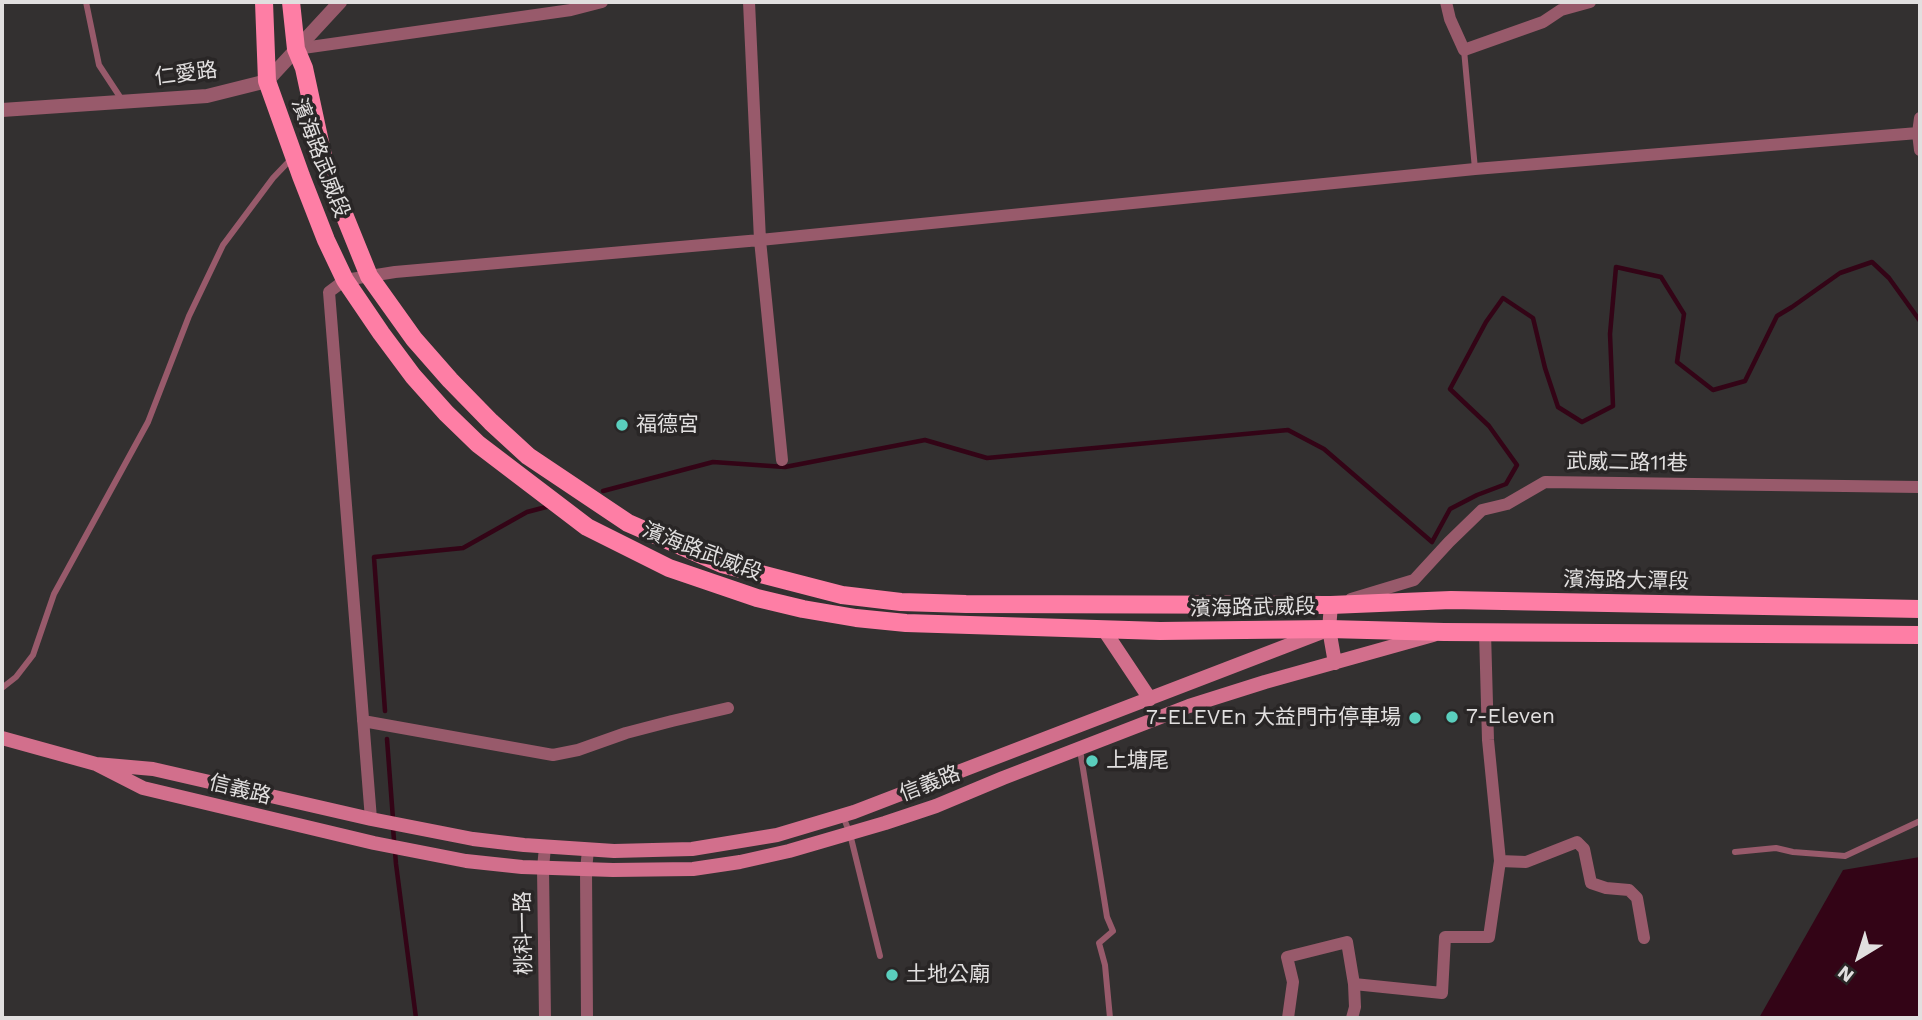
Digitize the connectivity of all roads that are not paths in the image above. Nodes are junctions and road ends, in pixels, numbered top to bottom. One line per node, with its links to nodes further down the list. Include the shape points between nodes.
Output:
1 (86, 2): 13 (lane, via 99,65)
2 (264, 2): 12 (main road, 濱海路武威段)
3 (291, 2): 10 (main road, 濱海路武威段)
4 (340, 2): 10 (street)
5 (602, 2): 10 (street)
6 (749, 2): 20 (street)
7 (1446, 2): 11 (street)
8 (1590, 2): 9 (street)
9 (1560, 6): 11 (street, via 1543,22)
10 (296, 49): 12 (street); 21 (main road, 濱海路武威段, via 326,170)
11 (1464, 50): 19 (lane)
12 (267, 81): 13 (street, 仁愛路, via 207,96); 18 (main road, 濱海路武威段)
13 (123, 102): 14 (street, 仁愛路)
14 (2, 110)
15 (1920, 118): 16 (street)
16 (1918, 134): 17 (street); 19 (street)
17 (1920, 150)
18 (294, 156): 22 (main road, 濱海路武威段); 33 (lane, via 223,245 189,316 148,422 54,594 33,654)
19 (1475, 169): 20 (street)
20 (760, 240): 21 (street); 23 (street)
21 (369, 276): 22 (street); 25 (main road, 濱海路武威段, via 450,380 528,456 628,523 722,565 842,595 901,602)
22 (345, 280): 28 (main road, 濱海路武威段, via 413,376 478,444 587,527 669,568 757,598 856,618 906,624); 36 (street, via 329,292)
23 (782, 460)
24 (1920, 486): 25 (street, 武威二路11巷, via 1545,481 1507,504 1482,510 1414,580)
25 (1331, 605): 26 (main road, 濱海路大潭段, via 1451,600); 27 (main road)
26 (1920, 609)
27 (1329, 629): 28 (main road, 濱海路武威段); 29 (main road, 濱海路武威段); 32 (main road); 34 (main road, 信義路)
28 (1104, 630): 34 (main road)
29 (1444, 632): 30 (main road); 32 (main road, 信義路)
30 (1485, 632): 31 (main road); 47 (street, via 1488,740)
31 (1920, 635)
32 (1335, 663): 38 (main road, 信義路, via 1189,706)
33 (2, 688)
34 (1150, 699): 40 (main road, 信義路)
35 (728, 708): 36 (street, via 553,755)
36 (363, 721): 41 (street)
37 (2, 738): 39 (main road, 信義路)
38 (1079, 748): 43 (main road, 信義路, via 936,806); 55 (lane, via 1107,917 1113,930 1099,943)
39 (96, 764): 41 (main road, 信義路, via 153,769); 48 (main road, 信義路, via 143,788 379,844 466,861)
40 (843, 815): 43 (lane); 45 (main road, 信義路, via 776,835 692,849)
41 (377, 820): 44 (main road, 信義路)
42 (1920, 821): 46 (lane, via 1845,856 1776,848)
43 (850, 834): 49 (main road, 信義路, via 752,860 693,869); 51 (lane)
44 (545, 847): 45 (main road, 信義路); 48 (street, 桃科一路)
45 (588, 849): 49 (street)
46 (1735, 852)
47 (1500, 862): 50 (street, via 1525,862 1577,842 1584,849 1591,883 1629,890 1637,898); 52 (street, via 1489,937 1445,937 1442,993)
48 (543, 868): 49 (main road, 信義路); 53 (street, 桃科一路)
49 (586, 870): 54 (street)
50 (1644, 938)
51 (880, 956)
52 (1354, 984): 56 (street, via 1347,942 1287,957 1293,982); 57 (street)
53 (545, 1018)
54 (587, 1018)
55 (1110, 1018)
56 (1288, 1018)
57 (1352, 1018)

